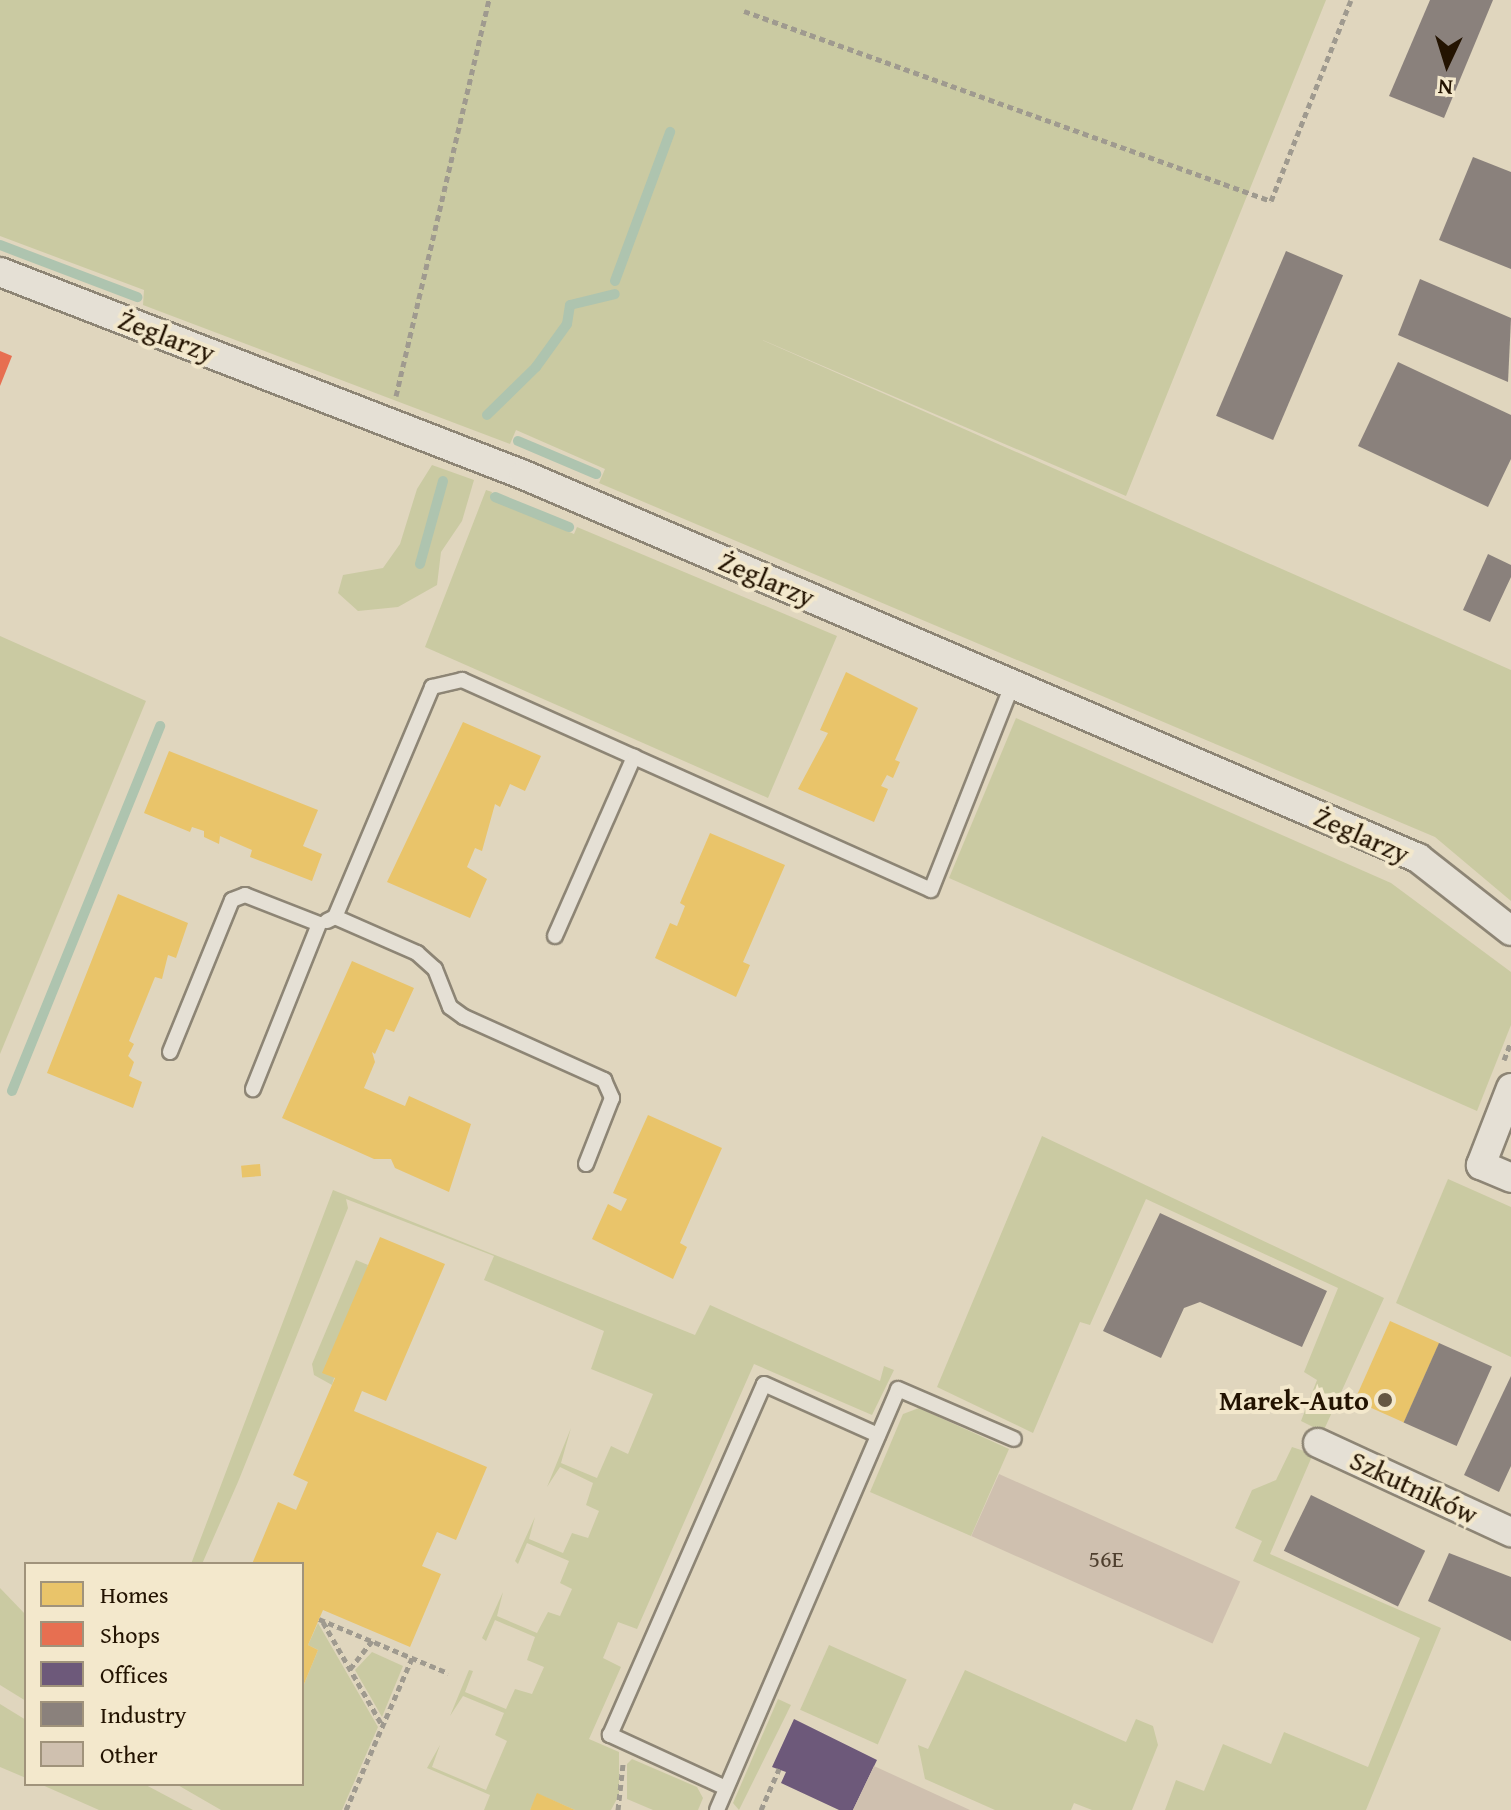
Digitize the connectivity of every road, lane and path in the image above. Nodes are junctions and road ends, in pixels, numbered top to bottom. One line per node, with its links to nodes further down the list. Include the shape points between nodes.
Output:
1 (489, 0): 5 (path)
2 (1351, 0): 3 (path, via 1271,201)
3 (744, 11)
4 (0, 272): 5 (street, Żeglarzy)
5 (390, 422): 6 (street, Żeglarzy)
6 (1012, 685): 7 (lane, via 931,890); 10 (street, Żeglarzy, via 1418,858)
7 (634, 757): 8 (lane, via 462,680 432,687); 11 (lane)
8 (335, 917): 9 (lane); 15 (lane, via 427,960 450,1007 464,1017 604,1080 612,1098)
9 (319, 924): 12 (lane, via 245,895 232,900); 14 (lane)
10 (1511, 931)
11 (555, 936)
12 (170, 1052)
13 (1511, 1088): 16 (street, via 1481,1165)
14 (253, 1089)
15 (586, 1164)
16 (1511, 1178)
17 (878, 1435): 18 (lane, via 898,1389); 26 (lane, via 764,1384 610,1735); 28 (lane)
18 (1014, 1439)
19 (1318, 1443): 20 (street, Szkutników)
20 (1511, 1532)
21 (372, 1641): 22 (path); 23 (path); 23 (path, via 321,1620)
22 (412, 1658): 24 (path); 25 (path)
23 (350, 1669): 25 (path)
24 (448, 1673)
25 (383, 1726): 29 (path)
26 (628, 1743): 28 (lane); 30 (path)
27 (779, 1769): 32 (path)
28 (726, 1788): 31 (lane)
29 (346, 1810)
30 (618, 1810)
31 (717, 1810)
32 (761, 1810)

